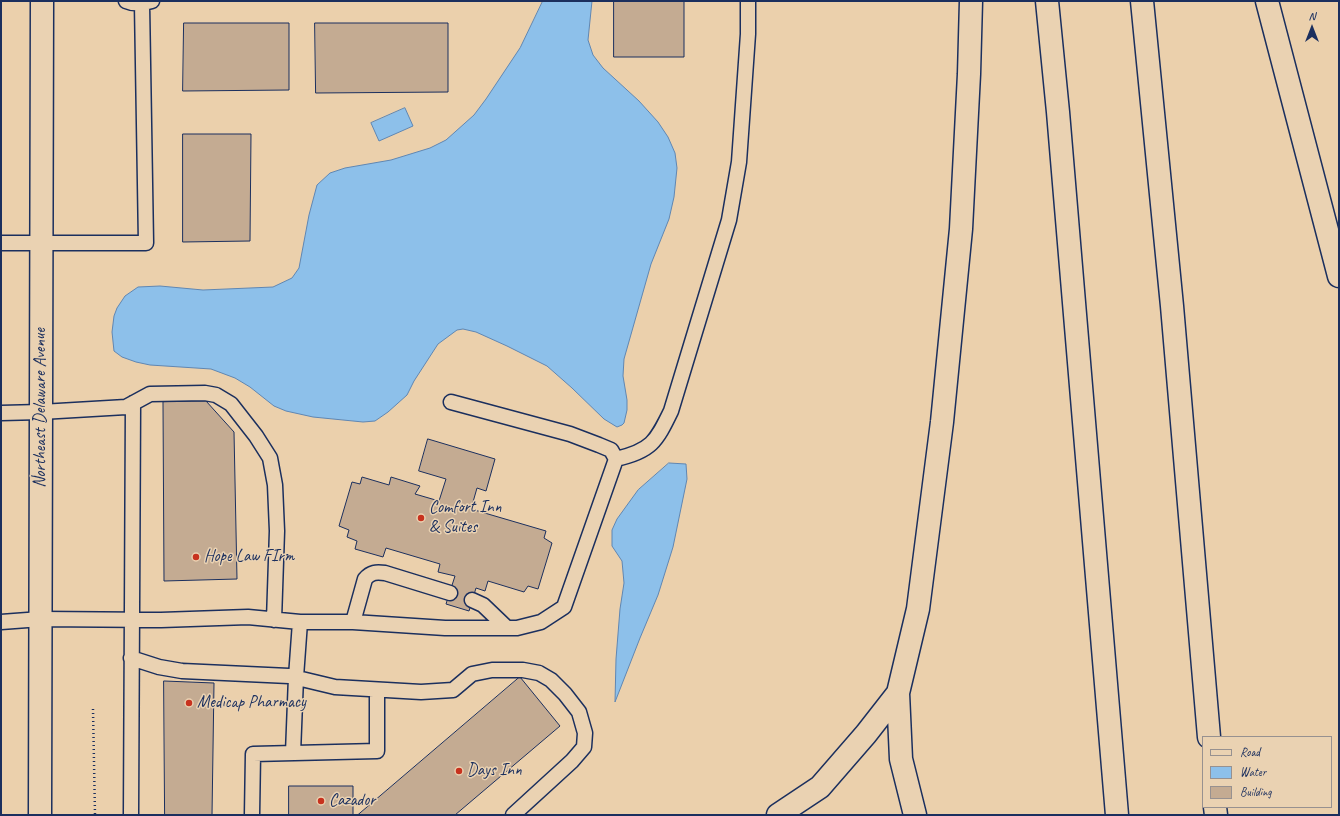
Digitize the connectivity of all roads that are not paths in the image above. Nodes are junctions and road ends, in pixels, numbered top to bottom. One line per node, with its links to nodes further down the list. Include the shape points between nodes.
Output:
1 (42, 1): 10 (main road, Northeast Delaware Avenue)
2 (126, 1): 8 (lane)
3 (748, 1): 16 (lane, via 739,162 729,220 671,411 660,434 647,448)
4 (971, 1): 29 (main road, via 961,229 942,422 918,609)
5 (1047, 1): 38 (main road)
6 (1142, 1): 30 (main road, via 1176,345)
7 (1266, 1): 11 (main road)
8 (147, 2): 10 (lane, via 146,243)
9 (1, 243): 10 (lane)
10 (41, 243): 14 (main road, Northeast Delaware Avenue)
11 (1339, 276)
12 (451, 402): 16 (lane, via 570,434 611,450)
13 (133, 403): 14 (lane, via 126,407); 20 (lane); 21 (lane, via 150,394 216,395 231,404 256,436 270,458 275,485 277,531)
14 (41, 412): 15 (lane); 19 (main road, Northeast Delaware Avenue)
15 (1, 413)
16 (616, 459): 25 (lane, via 564,607 542,622)
17 (450, 593): 24 (lane, via 375,572 365,579)
18 (472, 600): 25 (lane, via 483,606)
19 (41, 619): 20 (lane); 22 (lane); 32 (main road, Northeast Delaware Avenue)
20 (131, 620): 21 (lane, via 248,617); 26 (lane)
21 (274, 620): 23 (lane)
22 (1, 622)
23 (300, 622): 24 (lane); 27 (lane)
24 (353, 622): 25 (lane, via 445,628)
25 (507, 628)
26 (131, 658): 27 (lane, via 182,671); 33 (lane)
27 (296, 677): 28 (lane, via 335,687); 31 (lane)
28 (377, 690): 31 (lane, via 377,751); 35 (lane, via 453,690 472,674 492,670 539,672 551,680 579,712 585,733 584,747)
29 (898, 693): 36 (main road, via 820,787); 37 (main road, via 901,759)
30 (1209, 736)
31 (293, 753): 34 (lane, via 253,754)
32 (40, 815)
33 (131, 815)
34 (252, 815)
35 (514, 815)
36 (778, 815)
37 (915, 815)
38 (1117, 815)

